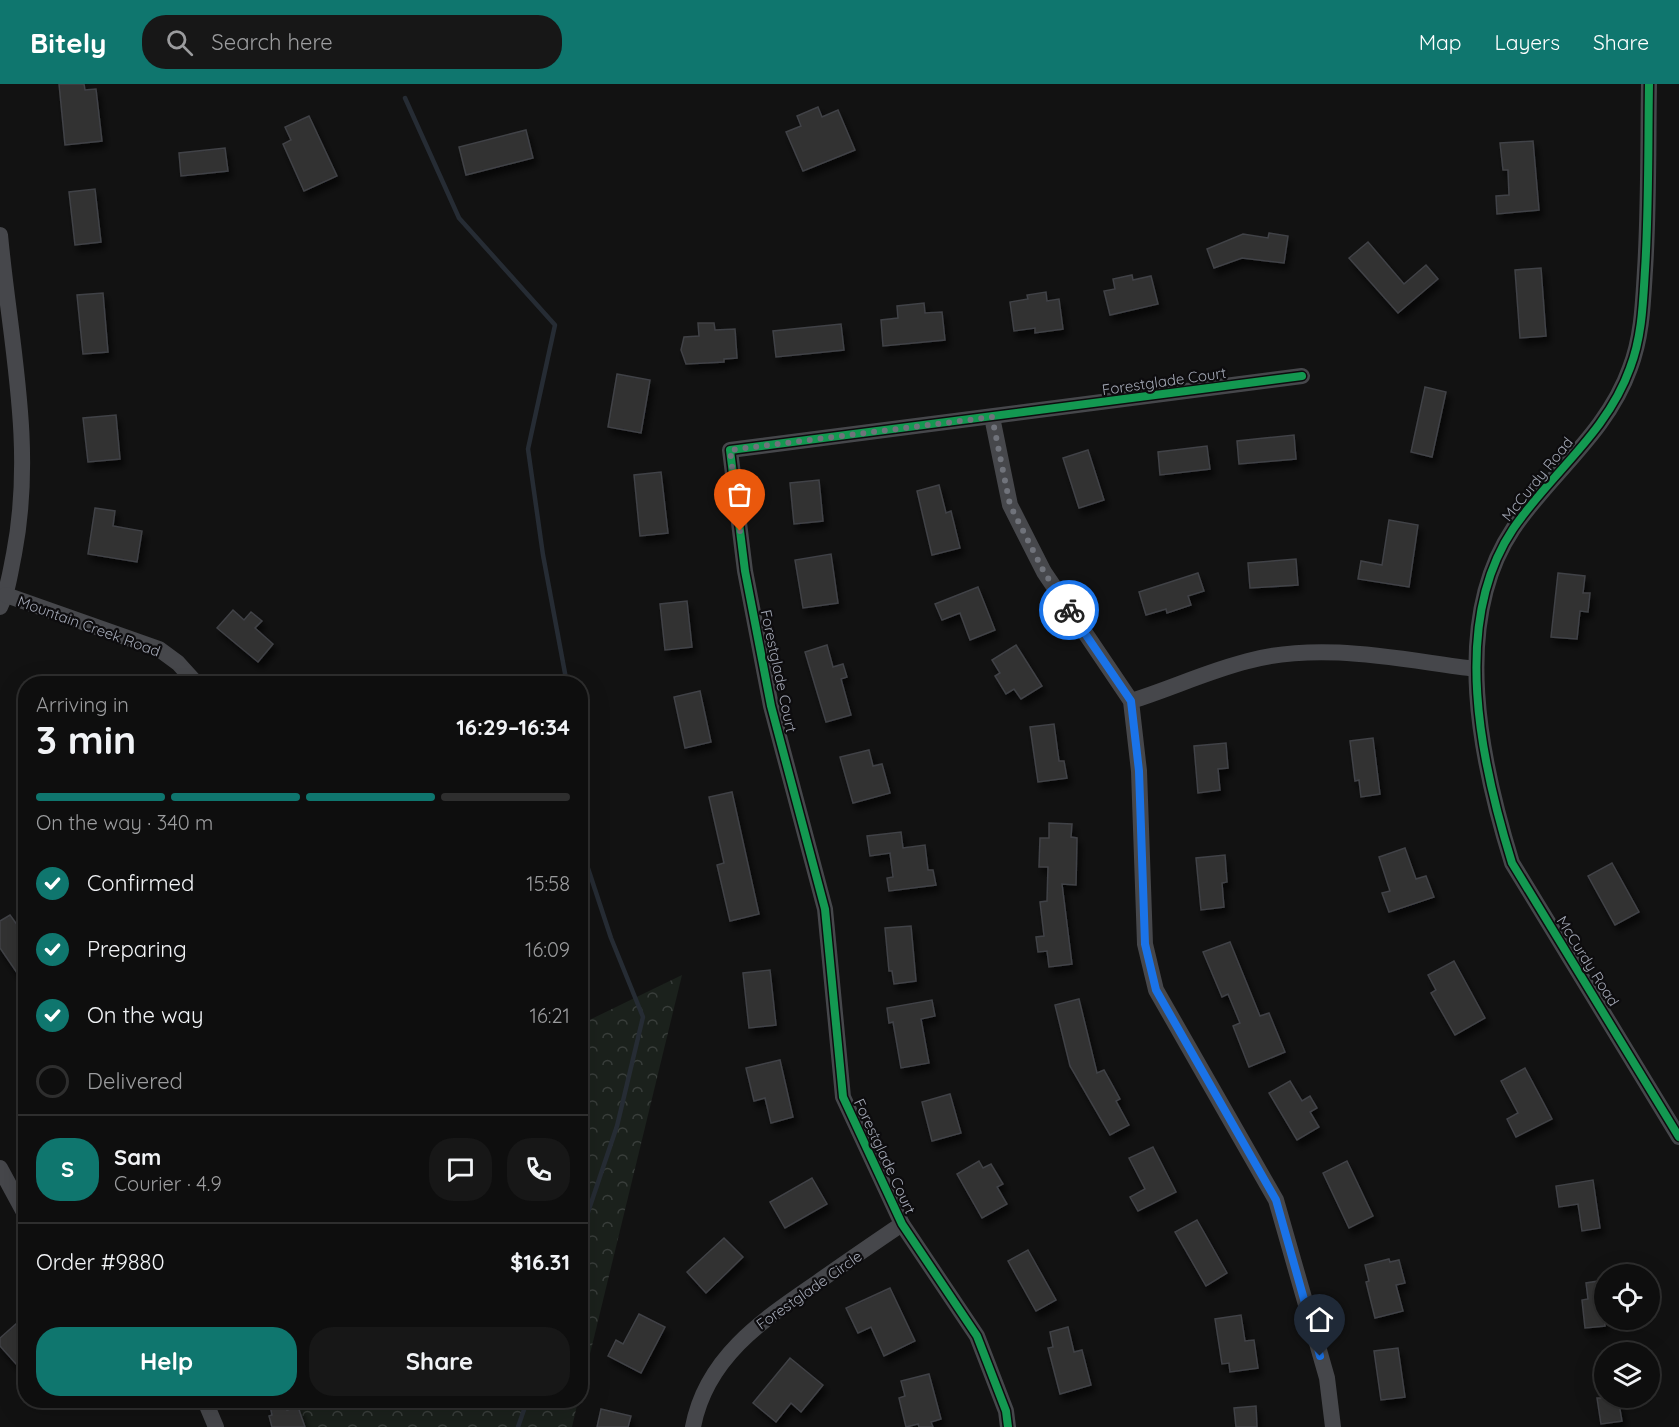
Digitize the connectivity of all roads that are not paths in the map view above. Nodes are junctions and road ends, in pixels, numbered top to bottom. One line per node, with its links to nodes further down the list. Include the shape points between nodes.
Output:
1 (1649, 84): 6 (street, McCurdy Road, via 1647,249 1642,320 1630,368 1612,406 1513,529 1497,560 1484,601)
2 (0, 235): 5 (street, via 22,420 24,477 20,520)
3 (1302, 376): 4 (street, Forestglade Court)
4 (992, 417): 8 (street, via 1010,505 1044,572); 12 (street, Forestglade Court, via 730,450 745,571 771,706 825,909 843,1097)
5 (3, 601): 7 (street, Mountain Creek Road, via 159,649)
6 (1476, 669): 8 (street, via 1318,651 1249,660); 9 (street, McCurdy Road, via 1483,752 1512,863)
7 (189, 676)
8 (1131, 701): 17 (street, via 1139,771 1149,967 1156,990 1276,1200 1327,1378)
9 (1679, 1137)
10 (0, 1168): 11 (street)
11 (18, 1201)
12 (902, 1224): 15 (street, Forestglade Circle, via 766,1317 731,1350 716,1369); 16 (street, Forestglade Court, via 977,1336 1006,1411)
13 (209, 1408): 14 (street)
14 (216, 1427)
15 (693, 1427)
16 (1008, 1427)
17 (1333, 1427)

